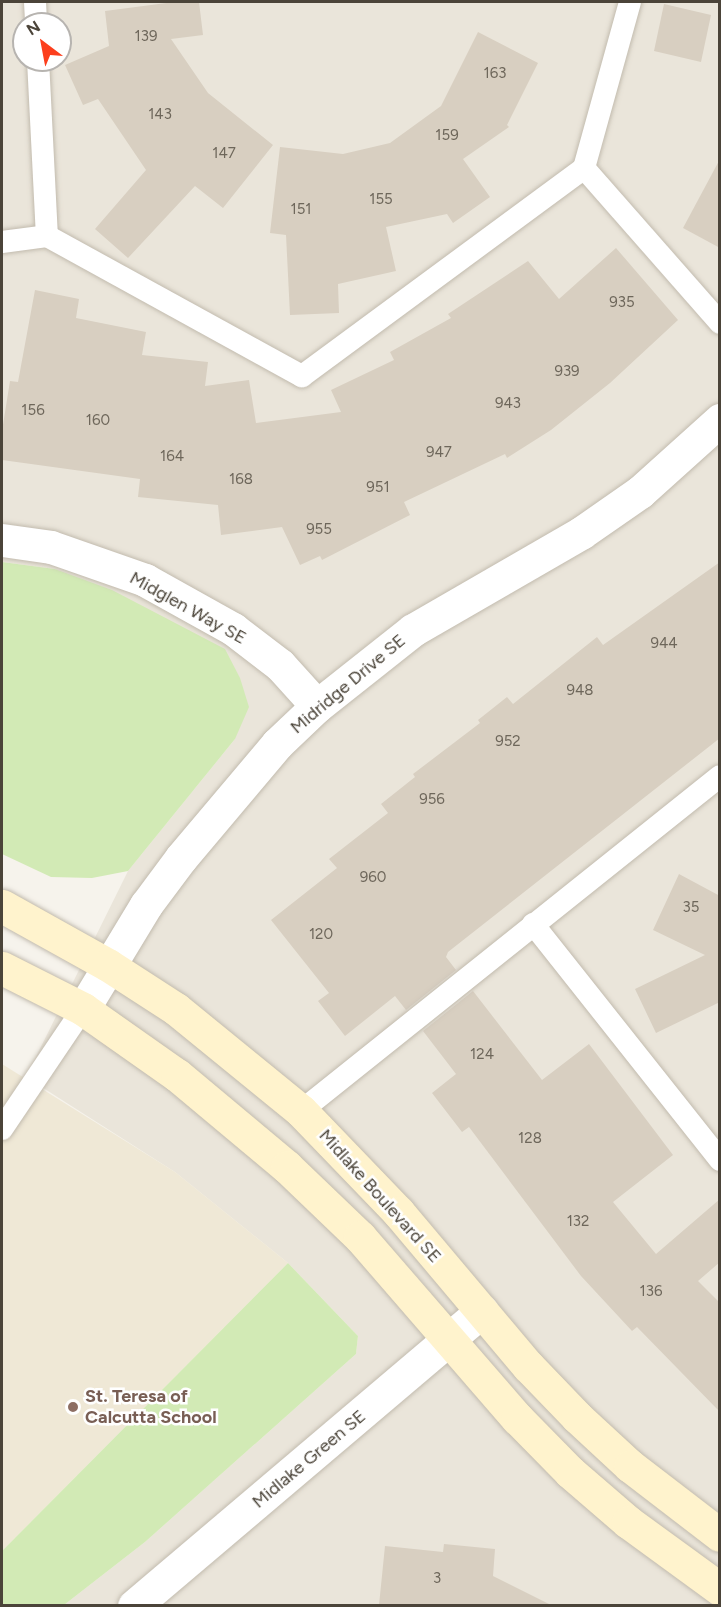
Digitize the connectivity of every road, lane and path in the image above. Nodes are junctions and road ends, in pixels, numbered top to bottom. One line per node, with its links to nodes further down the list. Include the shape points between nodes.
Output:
1 (630, 2): 3 (lane)
2 (39, 72): 4 (lane)
3 (584, 168): 4 (lane, via 302,376); 6 (lane)
4 (47, 236): 5 (lane)
5 (2, 242)
6 (720, 323)
7 (720, 420): 9 (street, Midridge Drive SE, via 640,492 581,532 413,630)
8 (2, 540): 9 (street, Midglen Way SE, via 51,547 145,580 233,629 280,665)
9 (317, 706): 13 (street, Midridge Drive SE, via 277,744 213,818 146,905)
10 (720, 776): 12 (lane)
11 (2, 906): 13 (street, Midlake Boulevard SE)
12 (533, 924): 16 (lane); 18 (lane)
13 (108, 965): 15 (street, Midridge Drive SE); 16 (street, Midlake Boulevard SE, via 185,1016)
14 (2, 968): 15 (street)
15 (83, 1009): 17 (lane); 20 (street, via 177,1075 287,1167 360,1237)
16 (301, 1111): 19 (street, Midlake Boulevard SE, via 391,1204)
17 (2, 1129)
18 (720, 1160)
19 (482, 1311): 20 (street, Midlake Green SE); 21 (street, Midlake Boulevard SE, via 577,1417 630,1466)
20 (449, 1341): 22 (street, via 570,1472 628,1522); 23 (street, Midlake Green SE)
21 (720, 1535)
22 (720, 1589)
23 (134, 1605)

